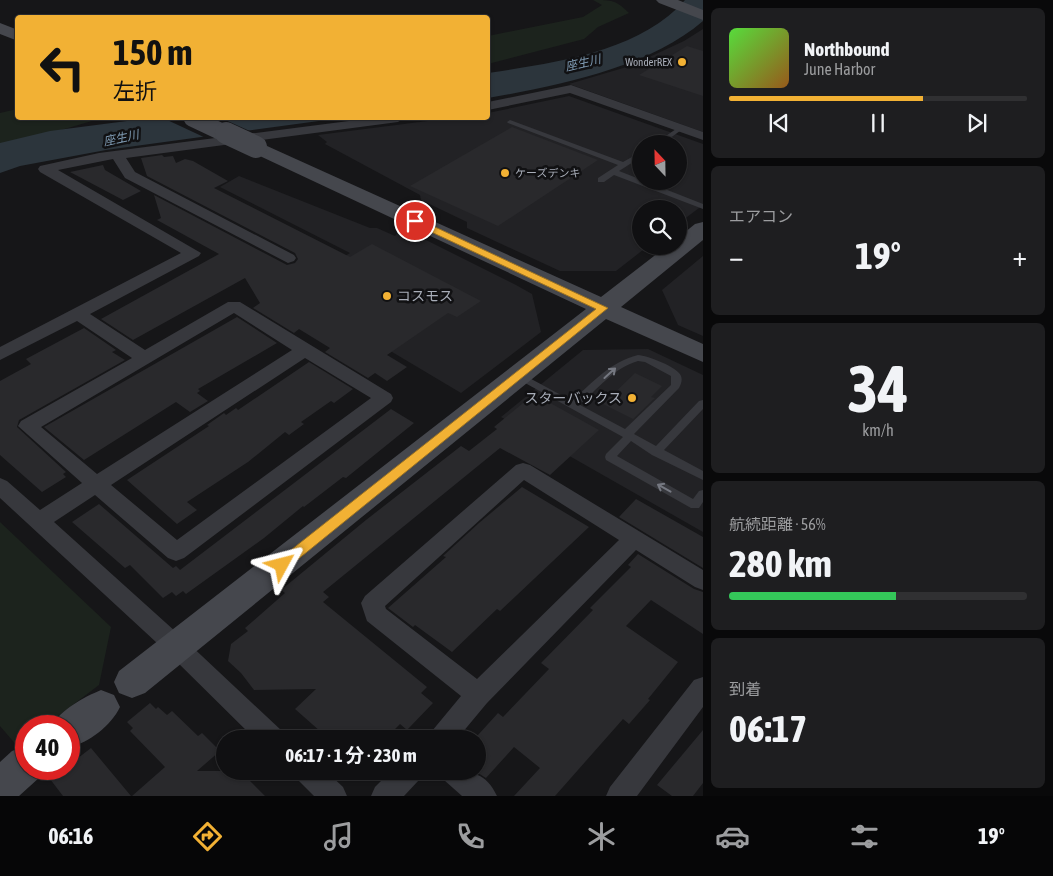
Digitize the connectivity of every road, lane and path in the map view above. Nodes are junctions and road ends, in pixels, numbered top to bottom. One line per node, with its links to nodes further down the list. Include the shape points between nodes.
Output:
1 (664, 0): 2 (street)
2 (703, 15)
3 (490, 106): 7 (street, via 571,89)
4 (196, 120): 18 (street, bridge)
5 (383, 120): 10 (street)
6 (510, 122): 12 (lane)
7 (681, 128): 8 (lane); 9 (street)
8 (670, 135)
9 (703, 136)
10 (117, 155): 17 (street, via 130,175); 19 (street, via 45,169 193,253)
11 (632, 160): 12 (lane)
12 (624, 165): 13 (lane)
13 (614, 172): 14 (lane); 15 (lane)
14 (601, 180)
15 (703, 207)
16 (703, 230): 18 (street)
17 (288, 258)
18 (603, 308): 22 (street); 24 (street)
19 (78, 314): 21 (street); 23 (street)
20 (305, 350): 23 (street, via 234,306); 30 (street); 30 (street, via 384,398 176,552)
21 (0, 354)
22 (703, 354)
23 (144, 358): 30 (street, via 28,426)
24 (519, 376): 26 (lane); 37 (street)
25 (703, 403): 28 (lane)
26 (573, 406): 27 (lane); 27 (lane, one-way to 27, via 622,362 646,359 675,374 676,386)
27 (628, 436): 28 (lane); 33 (lane, one-way to 27, via 610,457)
28 (656, 452): 29 (lane)
29 (703, 476)
30 (94, 484): 34 (street)
31 (0, 486): 34 (street)
32 (703, 494): 33 (lane)
33 (699, 507)
34 (38, 522): 37 (street)
35 (633, 539): 36 (street); 40 (street); 40 (street, via 523,470 373,603 375,614)
36 (703, 581)
37 (178, 648): 38 (street); 43 (street)
38 (132, 682): 41 (street)
39 (703, 688): 53 (street)
40 (478, 695): 44 (street)
41 (100, 707): 42 (street)
42 (80, 723)
43 (264, 730)
44 (449, 730)
45 (15, 774): 49 (street)
46 (316, 780): 50 (street)
47 (401, 780): 51 (street)
48 (464, 780): 52 (street)
49 (0, 787)
50 (333, 796)
51 (385, 796)
52 (483, 796)
53 (620, 796)

